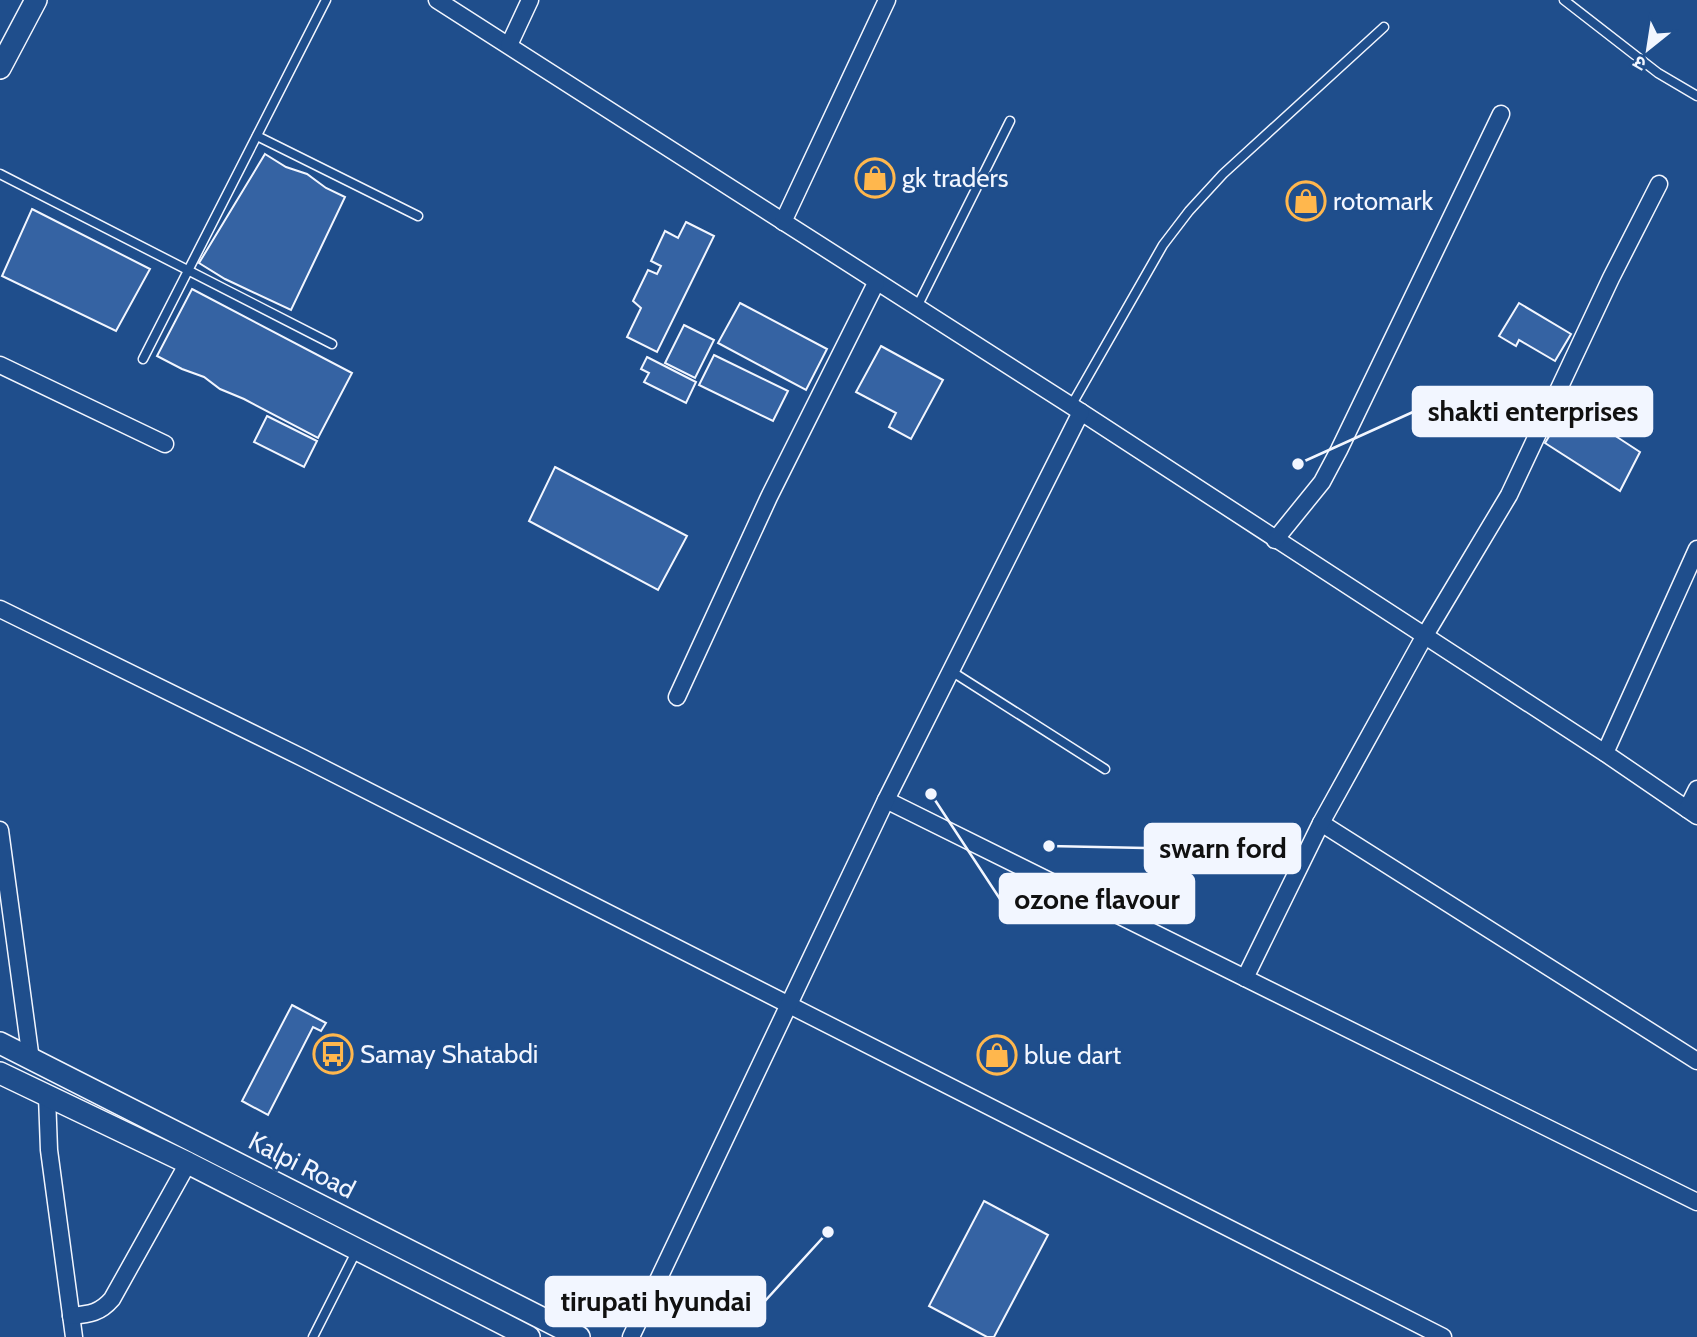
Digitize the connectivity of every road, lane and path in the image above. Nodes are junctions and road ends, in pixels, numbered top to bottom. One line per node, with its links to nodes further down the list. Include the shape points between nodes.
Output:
1 (36, 0): 9 (main road)
2 (326, 0): 13 (lane)
3 (437, 0): 8 (street)
4 (530, 0): 8 (street)
5 (887, 0): 17 (street)
6 (1564, 0): 10 (lane, via 1658,73)
7 (1384, 27): 24 (lane, via 1223,174 1189,211 1163,245)
8 (509, 44): 17 (street)
9 (0, 68)
10 (1697, 96)
11 (1501, 114): 26 (street, via 1339,450 1322,482)
12 (1010, 121): 20 (lane)
13 (257, 136): 16 (lane); 18 (lane)
14 (0, 174): 18 (lane)
15 (1660, 184): 29 (street, via 1509,495)
16 (418, 216)
17 (783, 222): 19 (street)
18 (189, 269): 21 (lane); 22 (lane)
19 (876, 283): 20 (street); 31 (street, via 769,497)
20 (916, 309): 24 (street)
21 (332, 344)
22 (143, 359)
23 (0, 365): 25 (street)
24 (1076, 409): 26 (street); 30 (street)
25 (165, 444)
26 (1275, 540): 29 (street)
27 (1697, 549): 32 (street)
28 (0, 609): 40 (street)
29 (1424, 637): 32 (street); 37 (street)
30 (951, 671): 33 (lane); 35 (street)
31 (677, 697)
32 (1605, 753): 36 (street)
33 (1105, 769)
34 (1697, 789): 36 (street)
35 (886, 800): 39 (street); 40 (street)
36 (1692, 813)
37 (1321, 823): 39 (street); 43 (street)
38 (0, 830): 42 (street)
39 (1245, 978): 47 (street)
40 (789, 1005): 54 (street); 55 (street)
41 (0, 1043): 42 (main road, Kalpi Road)
42 (31, 1060): 53 (main road, Kalpi Road)
43 (1697, 1061)
44 (0, 1073): 45 (main road, Kalpi Road)
45 (47, 1096): 46 (main road, Kalpi Road); 49 (street, via 49,1150)
46 (188, 1163): 48 (main road, Kalpi Road); 49 (street, via 112,1299 93,1314)
47 (1697, 1202)
48 (358, 1249): 51 (lane); 52 (main road, Kalpi Road)
49 (71, 1316): 50 (street)
50 (74, 1337)
51 (313, 1337)
52 (529, 1337)
53 (579, 1337)
54 (631, 1337)
55 (1443, 1337)

